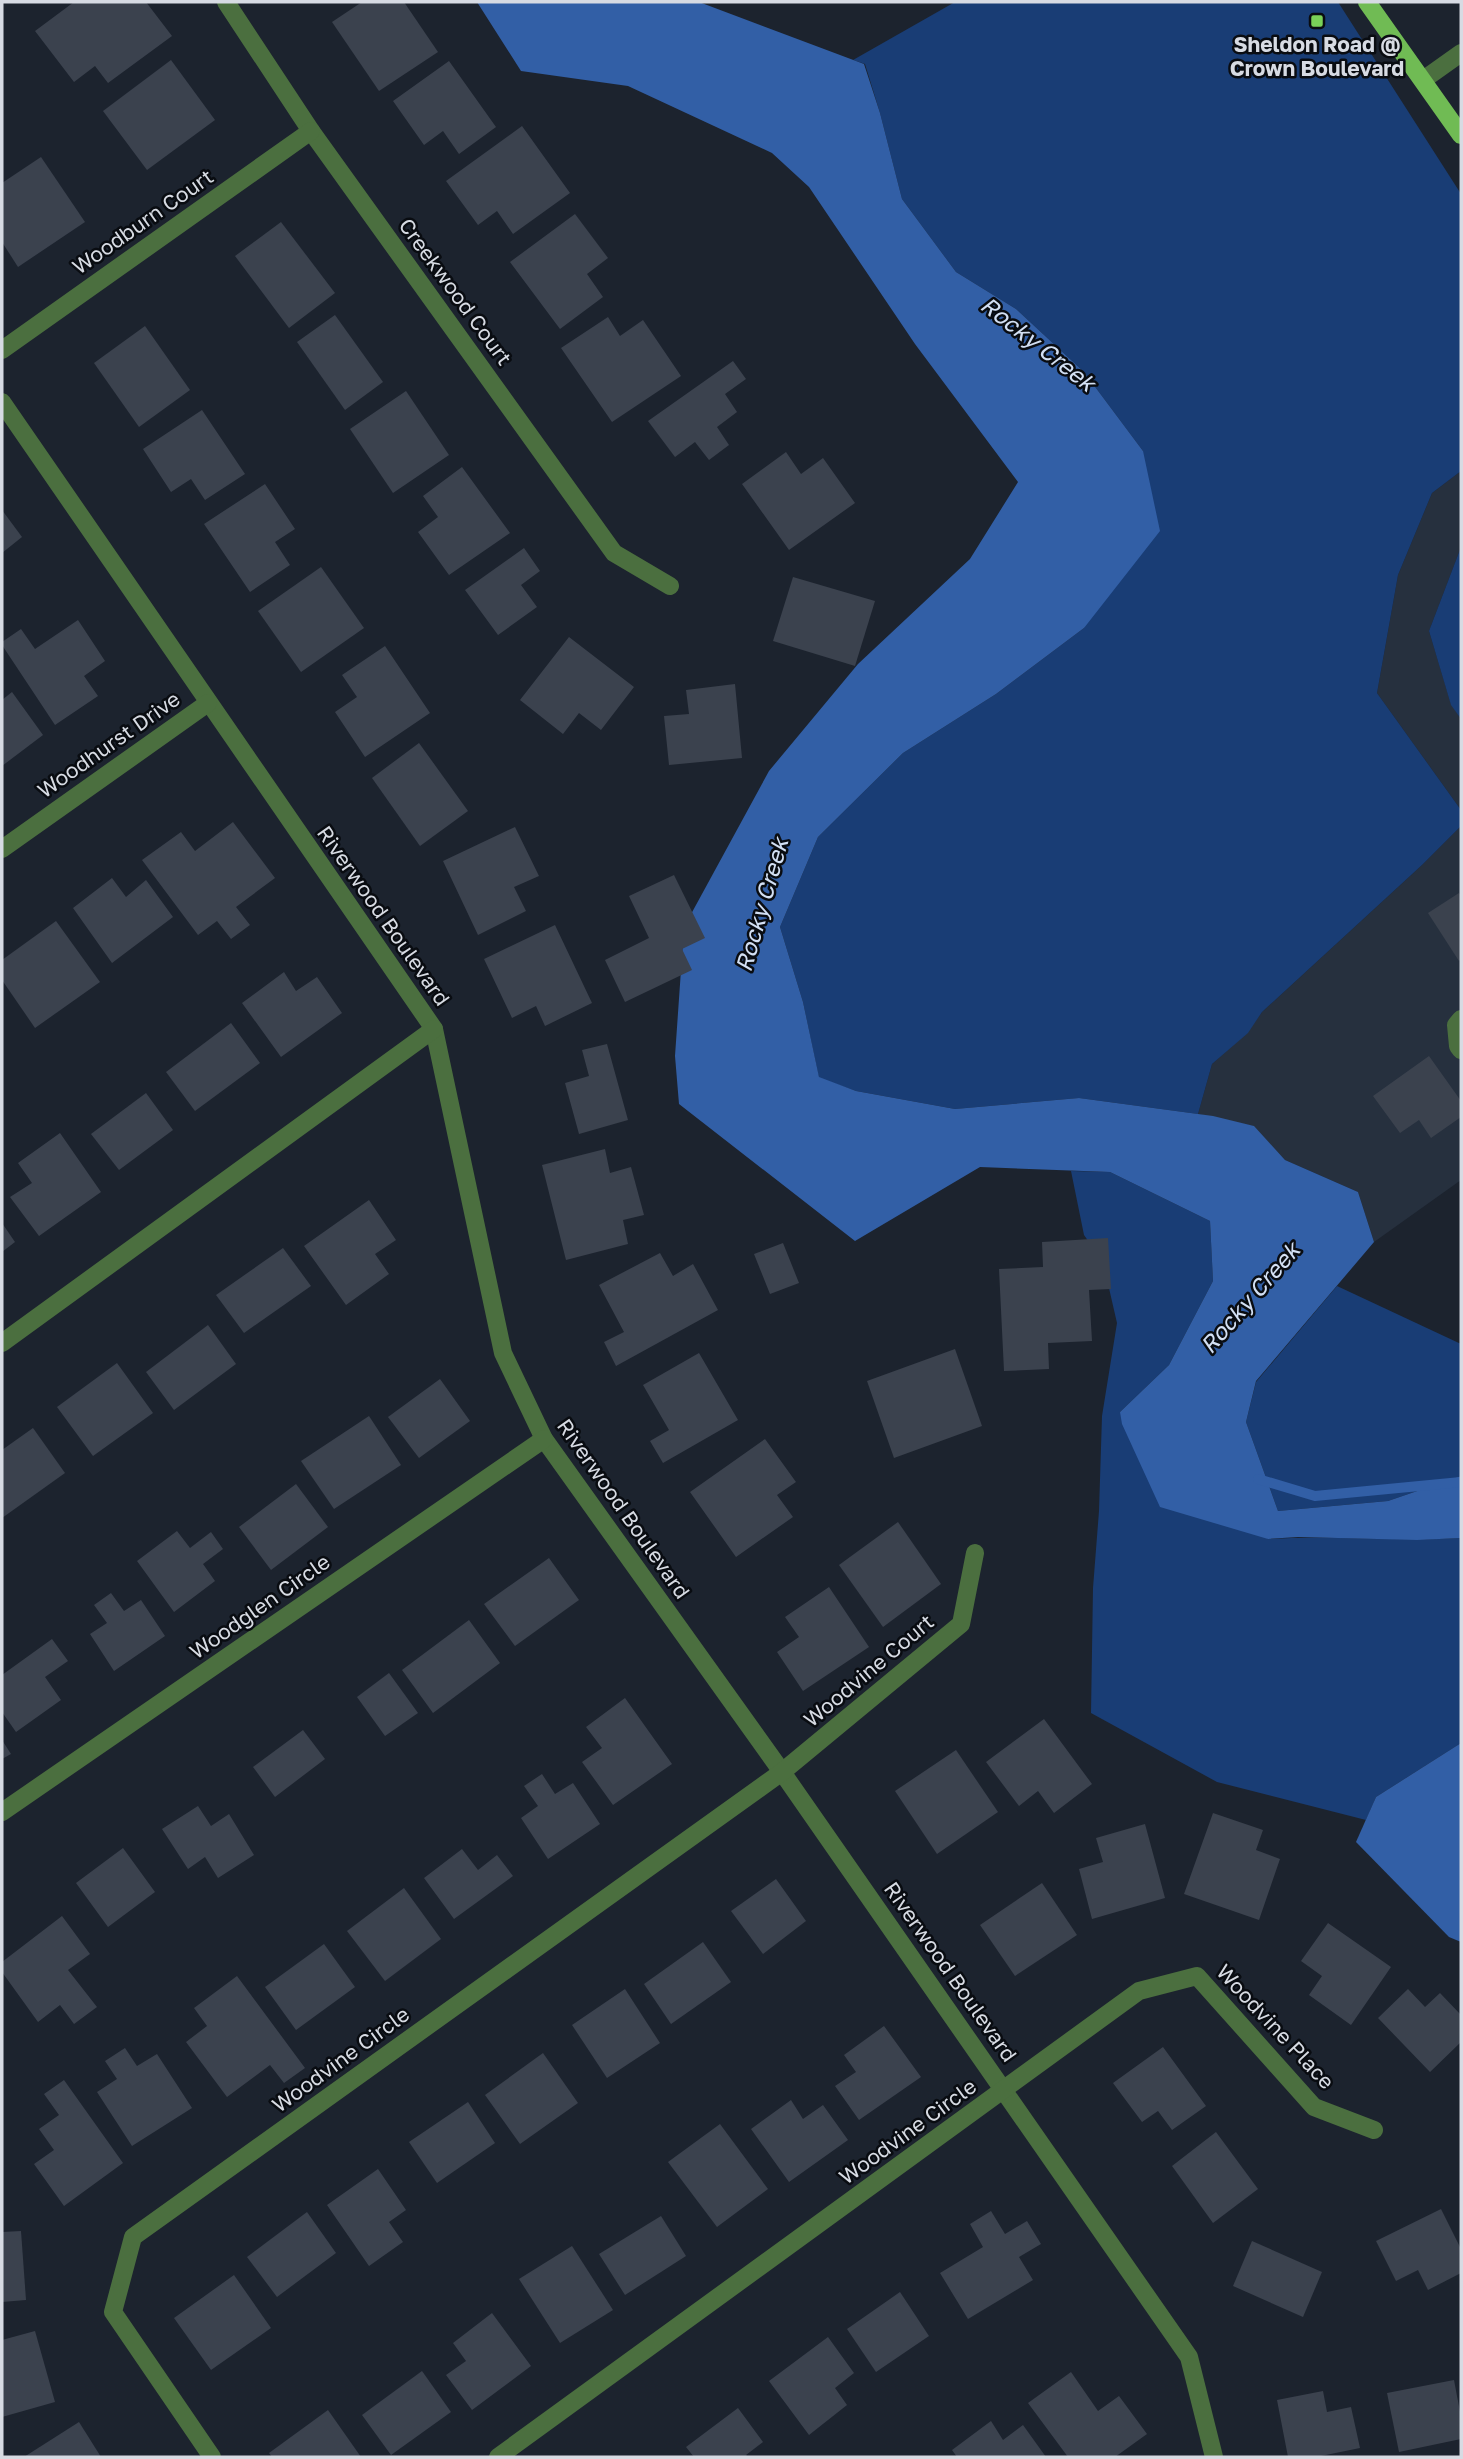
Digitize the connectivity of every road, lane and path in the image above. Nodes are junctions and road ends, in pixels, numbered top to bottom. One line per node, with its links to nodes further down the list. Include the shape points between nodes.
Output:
1 (226, 2): 6 (street, Creekwood Court)
2 (1367, 2): 4 (main road)
3 (1461, 53): 4 (street)
4 (1423, 80): 5 (main road)
5 (1456, 116): 7 (main road)
6 (311, 131): 8 (street, Woodburn Court); 10 (street, Creekwood Court, via 614,553)
7 (1461, 135)
8 (2, 350)
9 (2, 402): 11 (street, Riverwood Boulevard)
10 (670, 586)
11 (208, 703): 12 (street, Woodhurst Drive); 14 (street, Riverwood Boulevard)
12 (2, 849)
13 (1461, 1019): 15 (street, via 1456,1025)
14 (434, 1029): 16 (street); 17 (street, Riverwood Boulevard, via 503,1353)
15 (1461, 1050)
16 (2, 1343)
17 (544, 1439): 19 (street, Riverwood Boulevard); 20 (street, Woodglen Circle)
18 (975, 1553): 19 (street, Woodvine Court, via 961,1624)
19 (782, 1772): 21 (street, Riverwood Boulevard); 23 (street, Woodvine Circle, via 132,2237 113,2312)
20 (2, 1812)
21 (1004, 2090): 22 (street, Woodvine Place, via 1139,1991 1198,1976 1314,2107); 24 (street, Woodvine Circle); 25 (street, Riverwood Boulevard, via 1189,2357)
22 (1374, 2130)
23 (212, 2457)
24 (498, 2457)
25 (1214, 2457)

